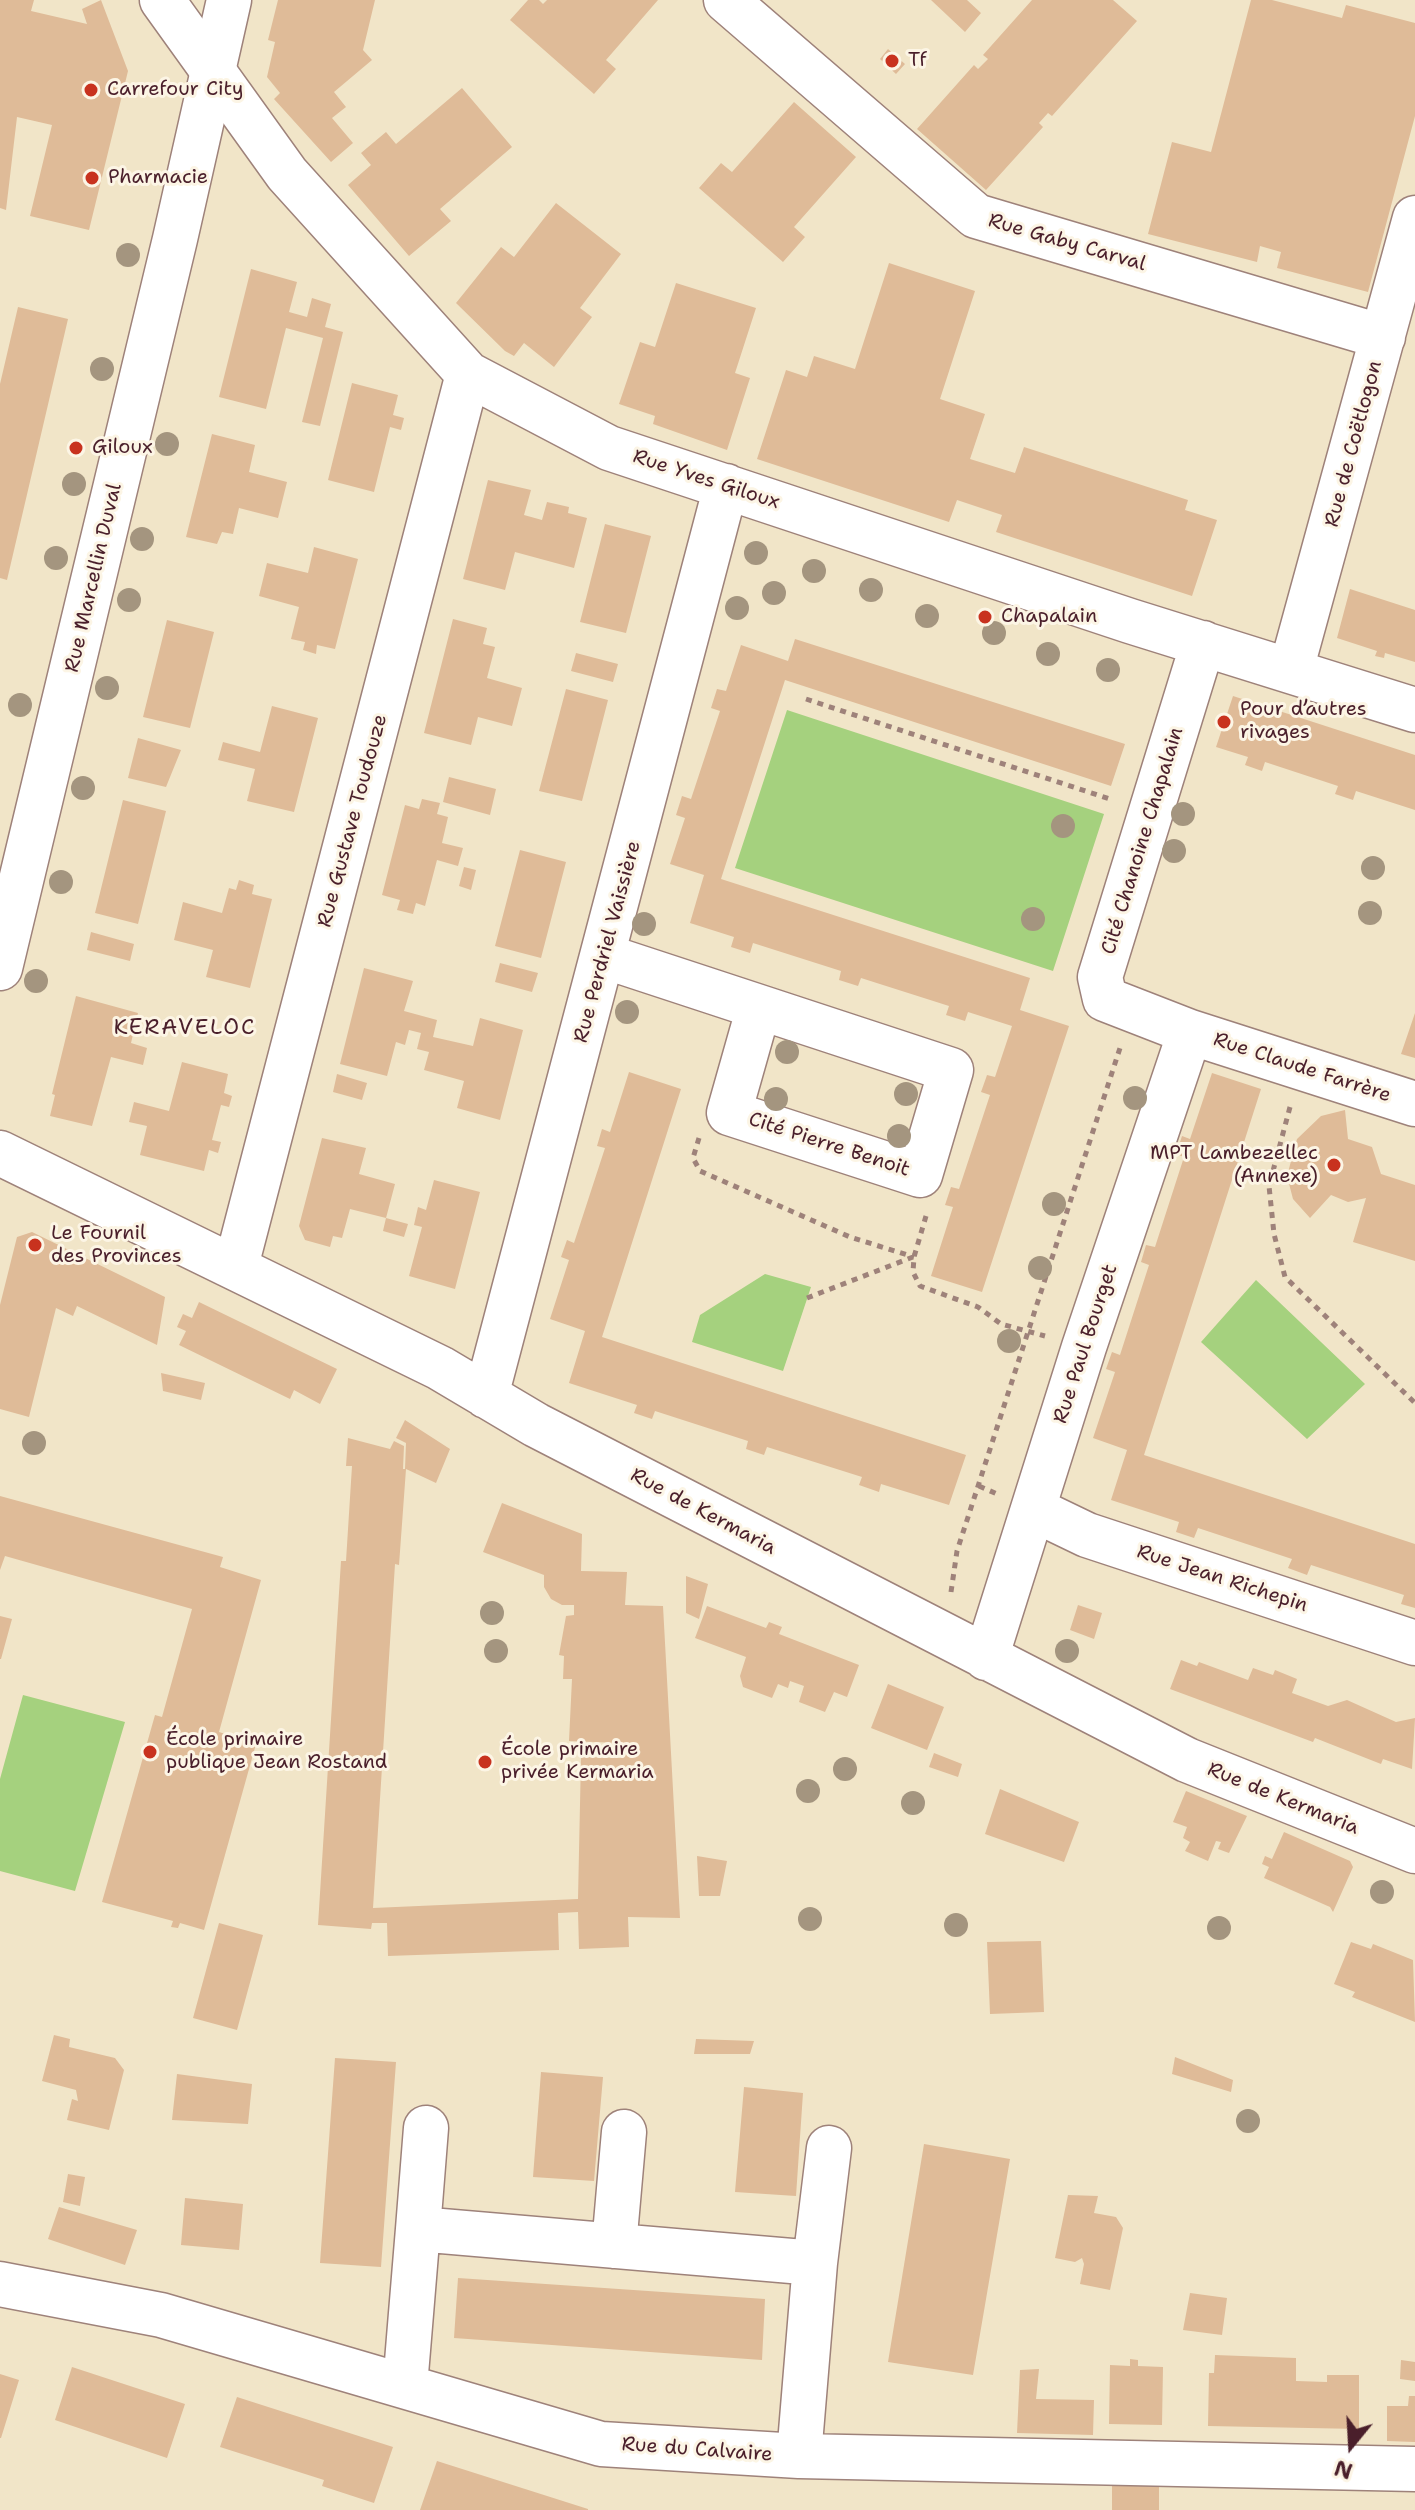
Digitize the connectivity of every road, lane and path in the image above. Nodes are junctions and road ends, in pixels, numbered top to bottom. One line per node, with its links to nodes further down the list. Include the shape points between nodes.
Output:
1 (229, 0): 4 (street, Rue Marcellin Duval)
2 (726, 0): 6 (street, Rue Gaby Carval, via 976,216)
3 (165, 2): 4 (street, Rue Yves Giloux)
4 (211, 73): 7 (street, Rue Yves Giloux, via 287,174); 15 (street, Rue Marcellin Duval)
5 (1415, 218): 6 (street, Rue de Coëtlogon)
6 (1383, 337): 10 (street, Rue de Coëtlogon)
7 (468, 374): 8 (street, Rue Yves Giloux, via 609,448); 25 (street, Rue Gustave Toudouze)
8 (726, 486): 9 (street, Rue Yves Giloux); 14 (street, Rue Perdriel Vaissière)
9 (1203, 643): 10 (street, Rue Yves Giloux); 13 (street, Cité Chanoine Chapalain)
10 (1291, 670): 12 (street, Rue Yves Giloux)
11 (806, 699): 13 (path)
12 (1415, 710)
13 (1152, 813): 17 (street, Cité Chanoine Chapalain, via 1100,977 1105,999)
14 (604, 956): 16 (street, Cité Pierre Benoit); 29 (street, Rue Perdriel Vaissière)
15 (0, 968)
16 (759, 1007): 21 (street, Cité Pierre Benoit); 23 (street, Cité Pierre Benoit, via 951,1070)
17 (1131, 1011): 18 (street, Cité Chanoine Chapalain); 27 (path)
18 (1190, 1032): 19 (street, Rue Claude Farrère); 28 (street, Rue Paul Bourget)
19 (1300, 1067): 20 (street, Rue Claude Farrère); 30 (path, via 1269,1186 1285,1277)
20 (1415, 1104)
21 (729, 1113): 23 (street, Cité Pierre Benoit); 24 (path, via 705,1120 693,1158 700,1171 850,1237)
22 (0, 1153): 25 (street, Rue de Kermaria)
23 (920, 1175): 24 (path, via 932,1195)
24 (914, 1257): 26 (path); 27 (path, via 913,1272 920,1286)
25 (236, 1266): 29 (street, Rue de Kermaria)
26 (807, 1298)
27 (1028, 1331): 28 (path); 32 (path, via 957,1551)
28 (1084, 1347): 31 (street, Rue Paul Bourget)
29 (486, 1396): 34 (street, Rue de Kermaria)
30 (1415, 1403)
31 (1033, 1509): 33 (street, Rue Jean Richepin, via 1087,1535); 34 (street, Rue Paul Bourget)
32 (950, 1599)
33 (1415, 1643)
34 (986, 1658): 35 (street, Rue de Kermaria, via 1187,1760)
35 (1415, 1851)
36 (426, 2128): 39 (street)
37 (624, 2132): 40 (street)
38 (829, 2148): 41 (street)
39 (418, 2229): 40 (street); 43 (street)
40 (614, 2246): 41 (street)
41 (815, 2263): 44 (street)
42 (0, 2284): 43 (street, Rue du Calvaire, via 161,2315)
43 (405, 2386): 44 (street, Rue du Calvaire, via 601,2444)
44 (799, 2456): 45 (street, Rue du Calvaire)
45 (1415, 2469)

